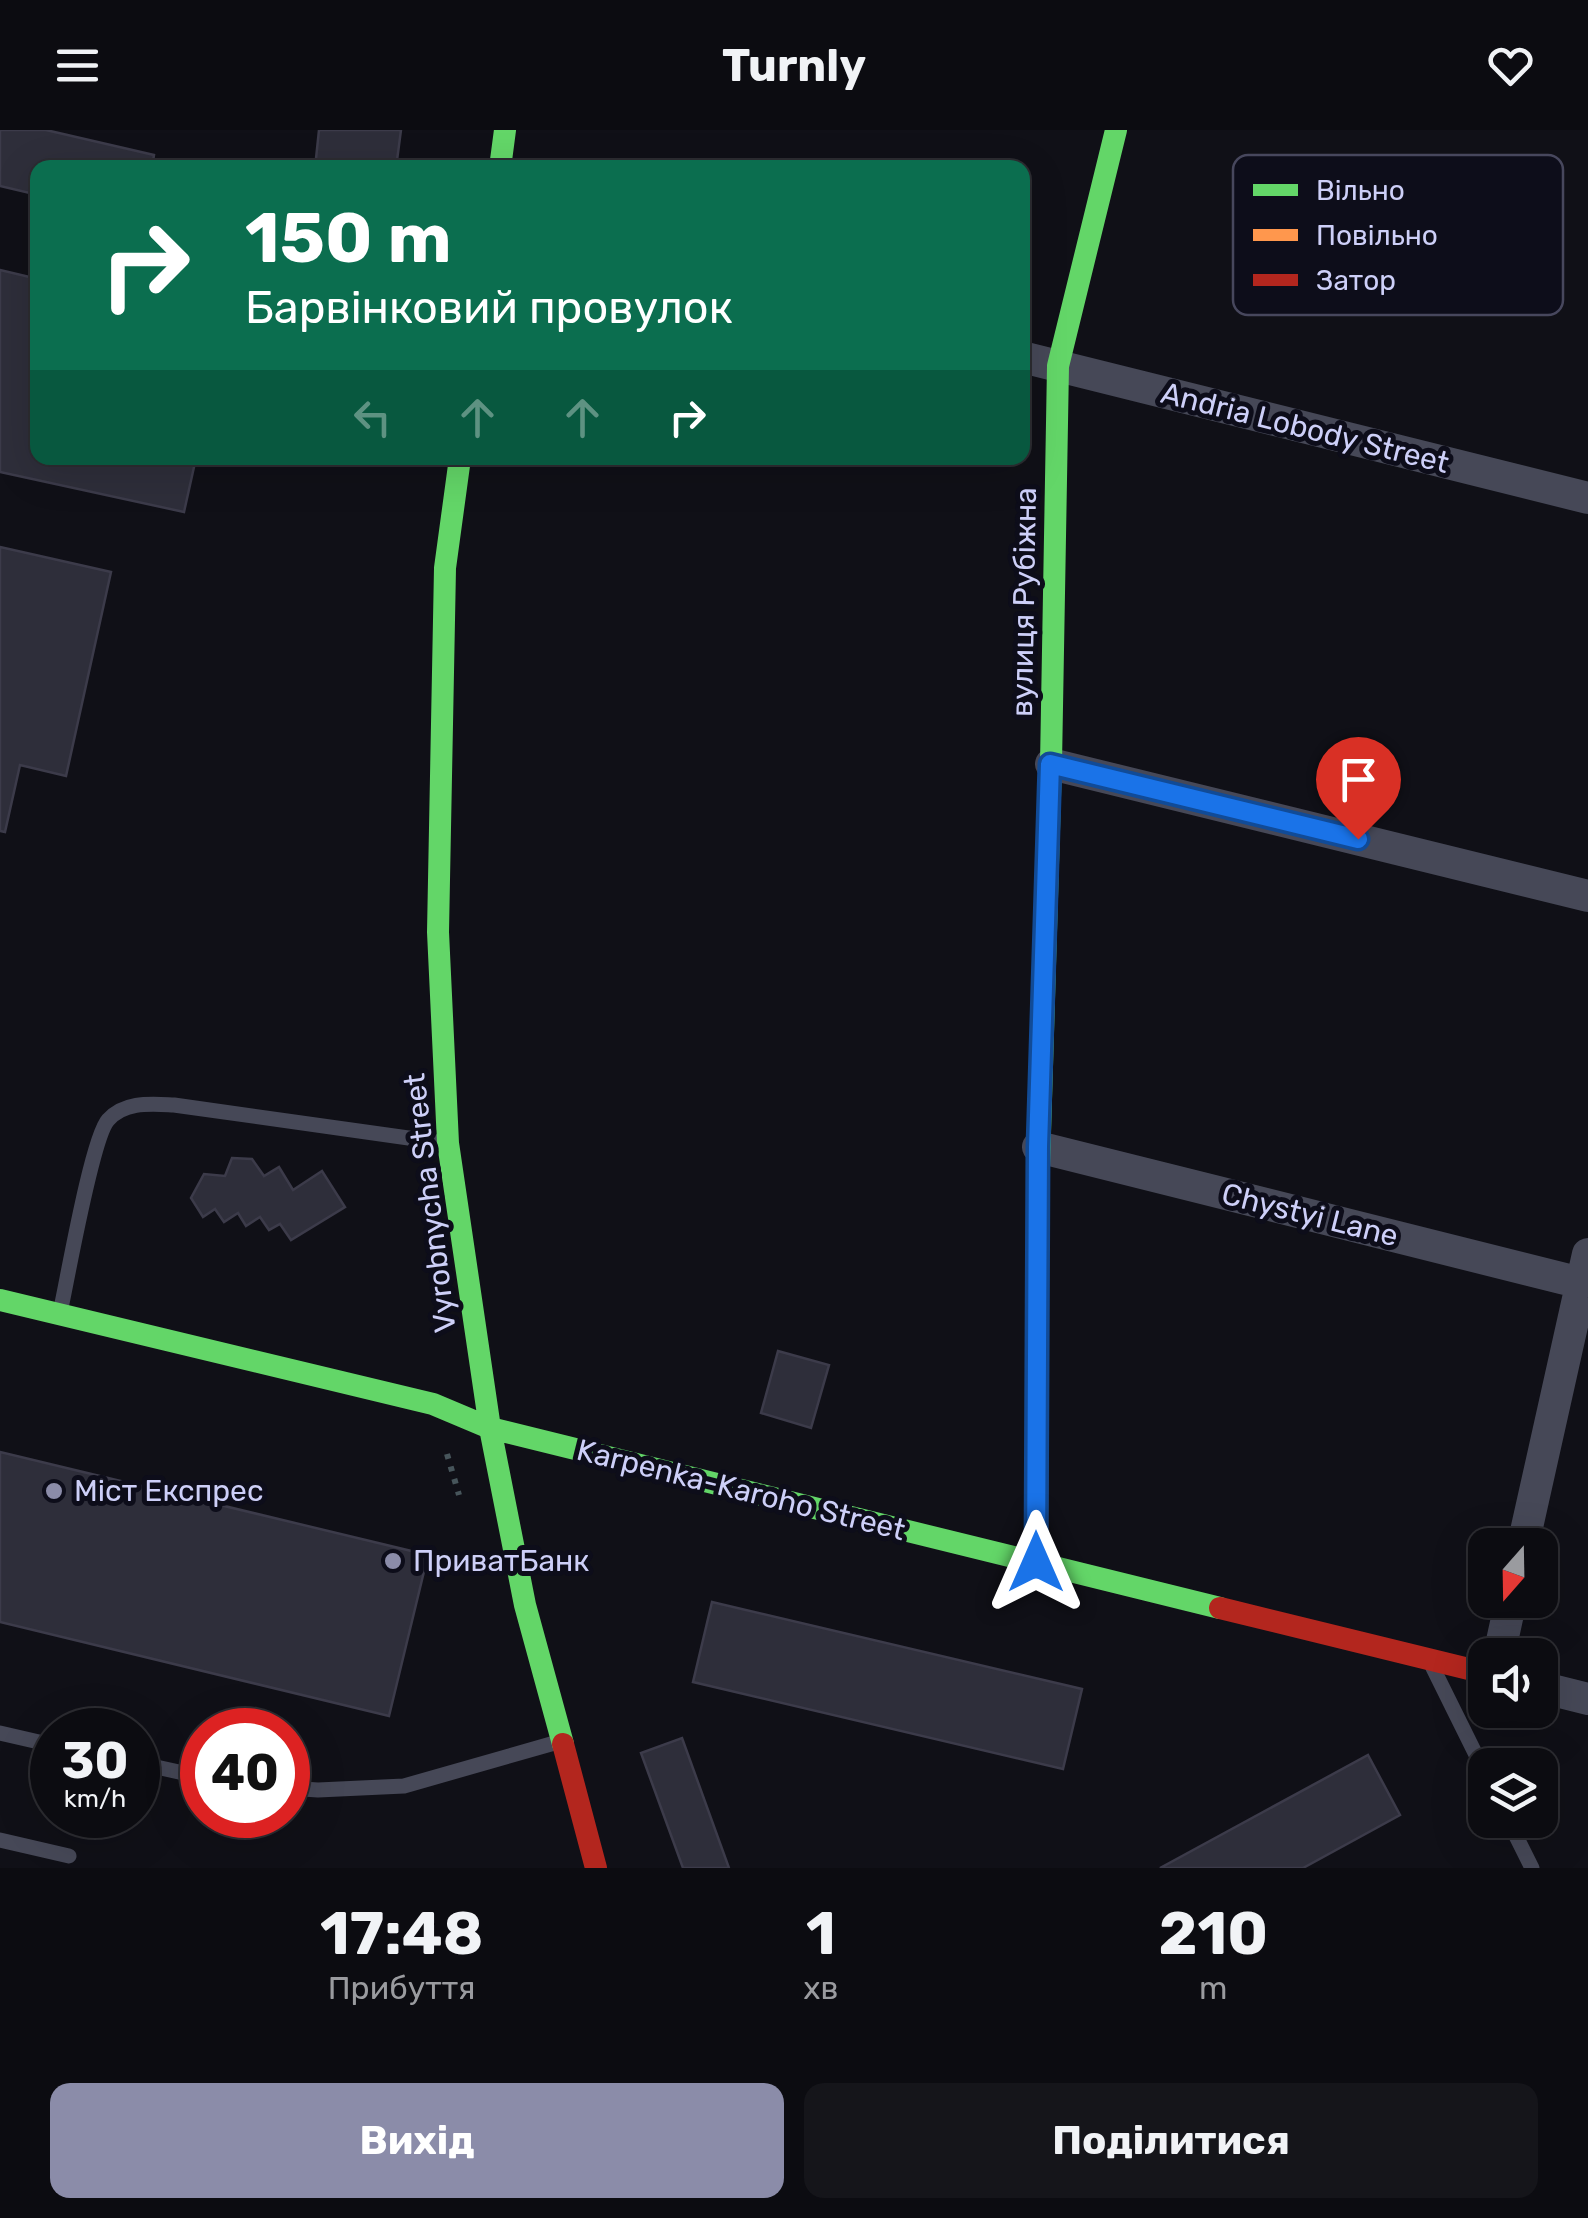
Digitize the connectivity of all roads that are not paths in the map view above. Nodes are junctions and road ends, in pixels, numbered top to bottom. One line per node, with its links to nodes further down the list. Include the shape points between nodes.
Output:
1 (505, 130): 3 (street)
2 (1116, 130): 5 (street, вулиця Рубіжна)
3 (501, 160)
4 (1030, 359): 5 (street, Andria Lobody Street)
5 (1058, 366): 7 (street, Andria Lobody Street); 8 (street, вулиця Рубіжна)
6 (459, 465): 10 (street, Vyrobnycha Street, via 445,568 438,913)
7 (1588, 498)
8 (1050, 764): 9 (street); 11 (street, вулиця Рубіжна)
9 (1588, 896)
10 (448, 1143): 14 (lane, via 134,1104 108,1120 96,1147); 15 (street, Vyrobnycha Street)
11 (1038, 1147): 12 (street, Chystyi Lane); 17 (street, вулиця Рубіжна)
12 (1584, 1269): 16 (street)
13 (0, 1300): 14 (street, Karpenka-Karoho Street)
14 (60, 1314): 15 (street, Karpenka-Karoho Street, via 433,1404)
15 (490, 1428): 17 (street, Karpenka-Karoho Street); 24 (street, Vyrobnycha Street, via 525,1605)
16 (1527, 1528)
17 (1036, 1562): 18 (street, Karpenka-Karoho Street)
18 (1429, 1660): 19 (street, Karpenka-Karoho Street); 25 (lane)
19 (1468, 1669)
20 (1558, 1691): 21 (street)
21 (1588, 1699)
22 (0, 1733): 23 (lane)
23 (30, 1739)
24 (562, 1741): 26 (lane, via 404,1786); 30 (street, Vyrobnycha Street)
25 (1473, 1748)
26 (310, 1789)
27 (1517, 1838): 31 (lane)
28 (0, 1840): 29 (lane)
29 (69, 1856)
30 (591, 1867)
31 (1532, 1868)

